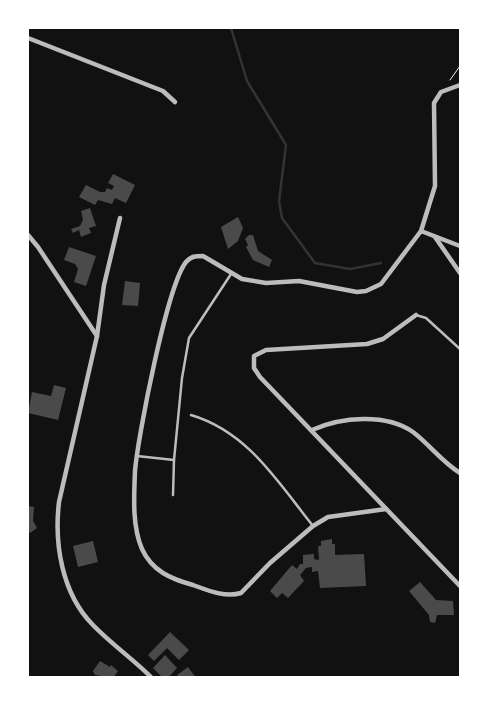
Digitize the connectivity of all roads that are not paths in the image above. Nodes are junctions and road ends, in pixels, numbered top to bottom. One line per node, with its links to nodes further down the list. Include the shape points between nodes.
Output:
1 (28, 38): 3 (street, via 163,91)
2 (460, 85): 5 (street, via 441,92 434,103 435,186)
3 (175, 102)
4 (120, 218): 12 (street, via 104,284)
5 (421, 231): 7 (street); 10 (street, via 382,284 366,291 342,290 299,281 250,281)
6 (28, 235): 12 (street)
7 (434, 236): 8 (street); 9 (street)
8 (460, 246)
9 (460, 273)
10 (231, 274): 16 (street, via 203,256 190,258 182,268 157,355); 17 (lane, via 189,338)
11 (416, 315): 13 (lane, via 426,318); 15 (street, via 383,339 367,344 266,350 254,356 253,363 260,376)
12 (97, 336): 23 (street, via 59,502 58,543 69,586 80,609 92,624)
13 (460, 349)
14 (191, 414): 21 (lane, via 234,434 260,458)
15 (312, 430): 18 (street, via 334,422 389,421 414,433); 20 (street)
16 (137, 456): 17 (lane); 21 (street, via 137,535 148,560 172,579 235,595)
17 (174, 460): 19 (lane)
18 (460, 473)
19 (173, 495)
20 (386, 509): 21 (street, via 328,518); 22 (street)
21 (313, 526)
22 (460, 586)
23 (152, 678)

